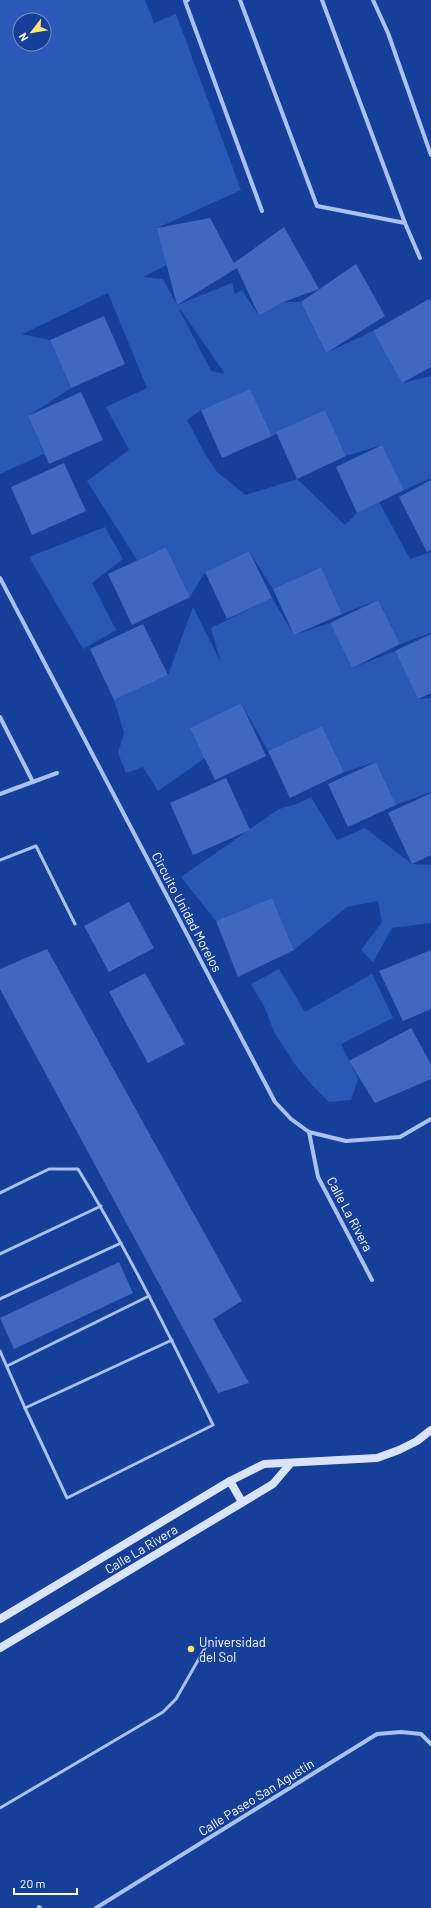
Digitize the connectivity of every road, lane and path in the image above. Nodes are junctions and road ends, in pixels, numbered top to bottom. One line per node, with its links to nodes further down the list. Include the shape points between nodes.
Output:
1 (188, 0): 6 (street, via 186,1)
2 (240, 0): 7 (street, via 317,206)
3 (322, 0): 7 (street)
4 (373, 0): 5 (street, via 388,33)
5 (431, 155)
6 (262, 211)
7 (405, 223): 8 (street)
8 (420, 258)
9 (0, 578): 17 (street, Circuito Unidad Morelos, via 275,1102 291,1119)
10 (0, 717): 12 (street)
11 (57, 773): 12 (street)
12 (33, 782): 13 (street)
13 (0, 794)
14 (0, 860): 15 (lane, via 36,846)
15 (75, 924)
16 (431, 1119): 17 (street, Circuito Unidad Morelos, via 400,1137 346,1141)
17 (310, 1132): 22 (street, Calle La Rivera, via 318,1177)
18 (0, 1193): 19 (lane, via 49,1169 78,1169)
19 (101, 1206): 20 (lane); 21 (lane)
20 (121, 1243): 23 (lane); 24 (lane)
21 (0, 1254)
22 (372, 1280)
23 (149, 1296): 25 (lane); 27 (lane)
24 (0, 1299)
25 (172, 1340): 28 (lane); 28 (lane, via 213,1425 67,1498)
26 (0, 1351): 27 (lane)
27 (6, 1366): 28 (lane)
28 (25, 1408)
29 (431, 1430): 30 (street, Calle La Rivera, via 417,1441 377,1458)
30 (290, 1464): 31 (street, Calle La Rivera, via 264,1464); 32 (street, Calle La Rivera, via 273,1484)
31 (230, 1481): 32 (street); 33 (street, Calle La Rivera)
32 (242, 1502): 34 (street, Calle La Rivera)
33 (0, 1620)
34 (0, 1648)
35 (205, 1648): 37 (lane, via 176,1700 162,1712)
36 (431, 1744): 38 (street, Calle Paseo San Agustín, via 421,1734 377,1734)
37 (0, 1808)
38 (96, 1908)

